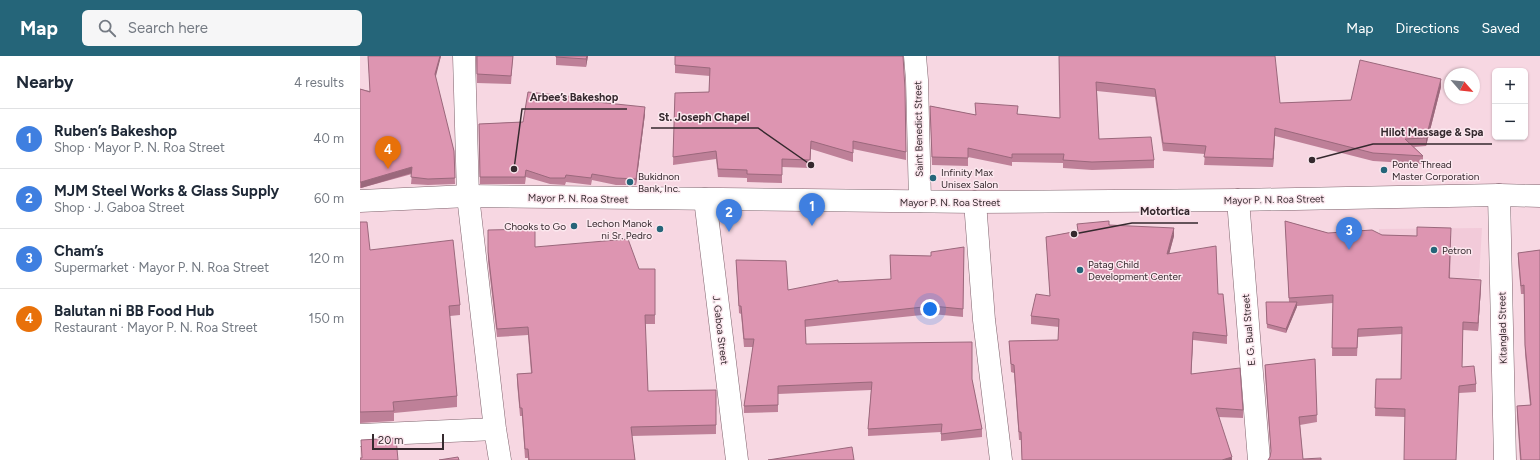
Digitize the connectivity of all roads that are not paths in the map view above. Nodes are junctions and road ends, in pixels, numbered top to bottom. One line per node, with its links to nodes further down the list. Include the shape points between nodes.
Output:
1 (464, 56): 4 (street)
2 (915, 56): 9 (street, Saint Benedict Street)
3 (1499, 195): 5 (street, Mayor P. N. Roa Street); 7 (street, Mayor P. N. Roa Street); 17 (street, Kitanglad Street)
4 (468, 196): 6 (street, Mayor P. N. Roa Street); 8 (street, Mayor P. N. Roa Street); 11 (street)
5 (1540, 196)
6 (705, 199): 9 (street, Mayor P. N. Roa Street); 14 (street, J. Gaboa Street)
7 (1238, 200): 10 (street, Mayor P. N. Roa Street); 16 (street, E. G. Bual Street)
8 (360, 202)
9 (920, 202): 10 (street, Mayor P. N. Roa Street)
10 (975, 202): 15 (street, via 984,320)
11 (495, 429): 12 (street); 13 (street)
12 (360, 435)
13 (500, 460)
14 (737, 460)
15 (1002, 460)
16 (1259, 460)
17 (1505, 460)

